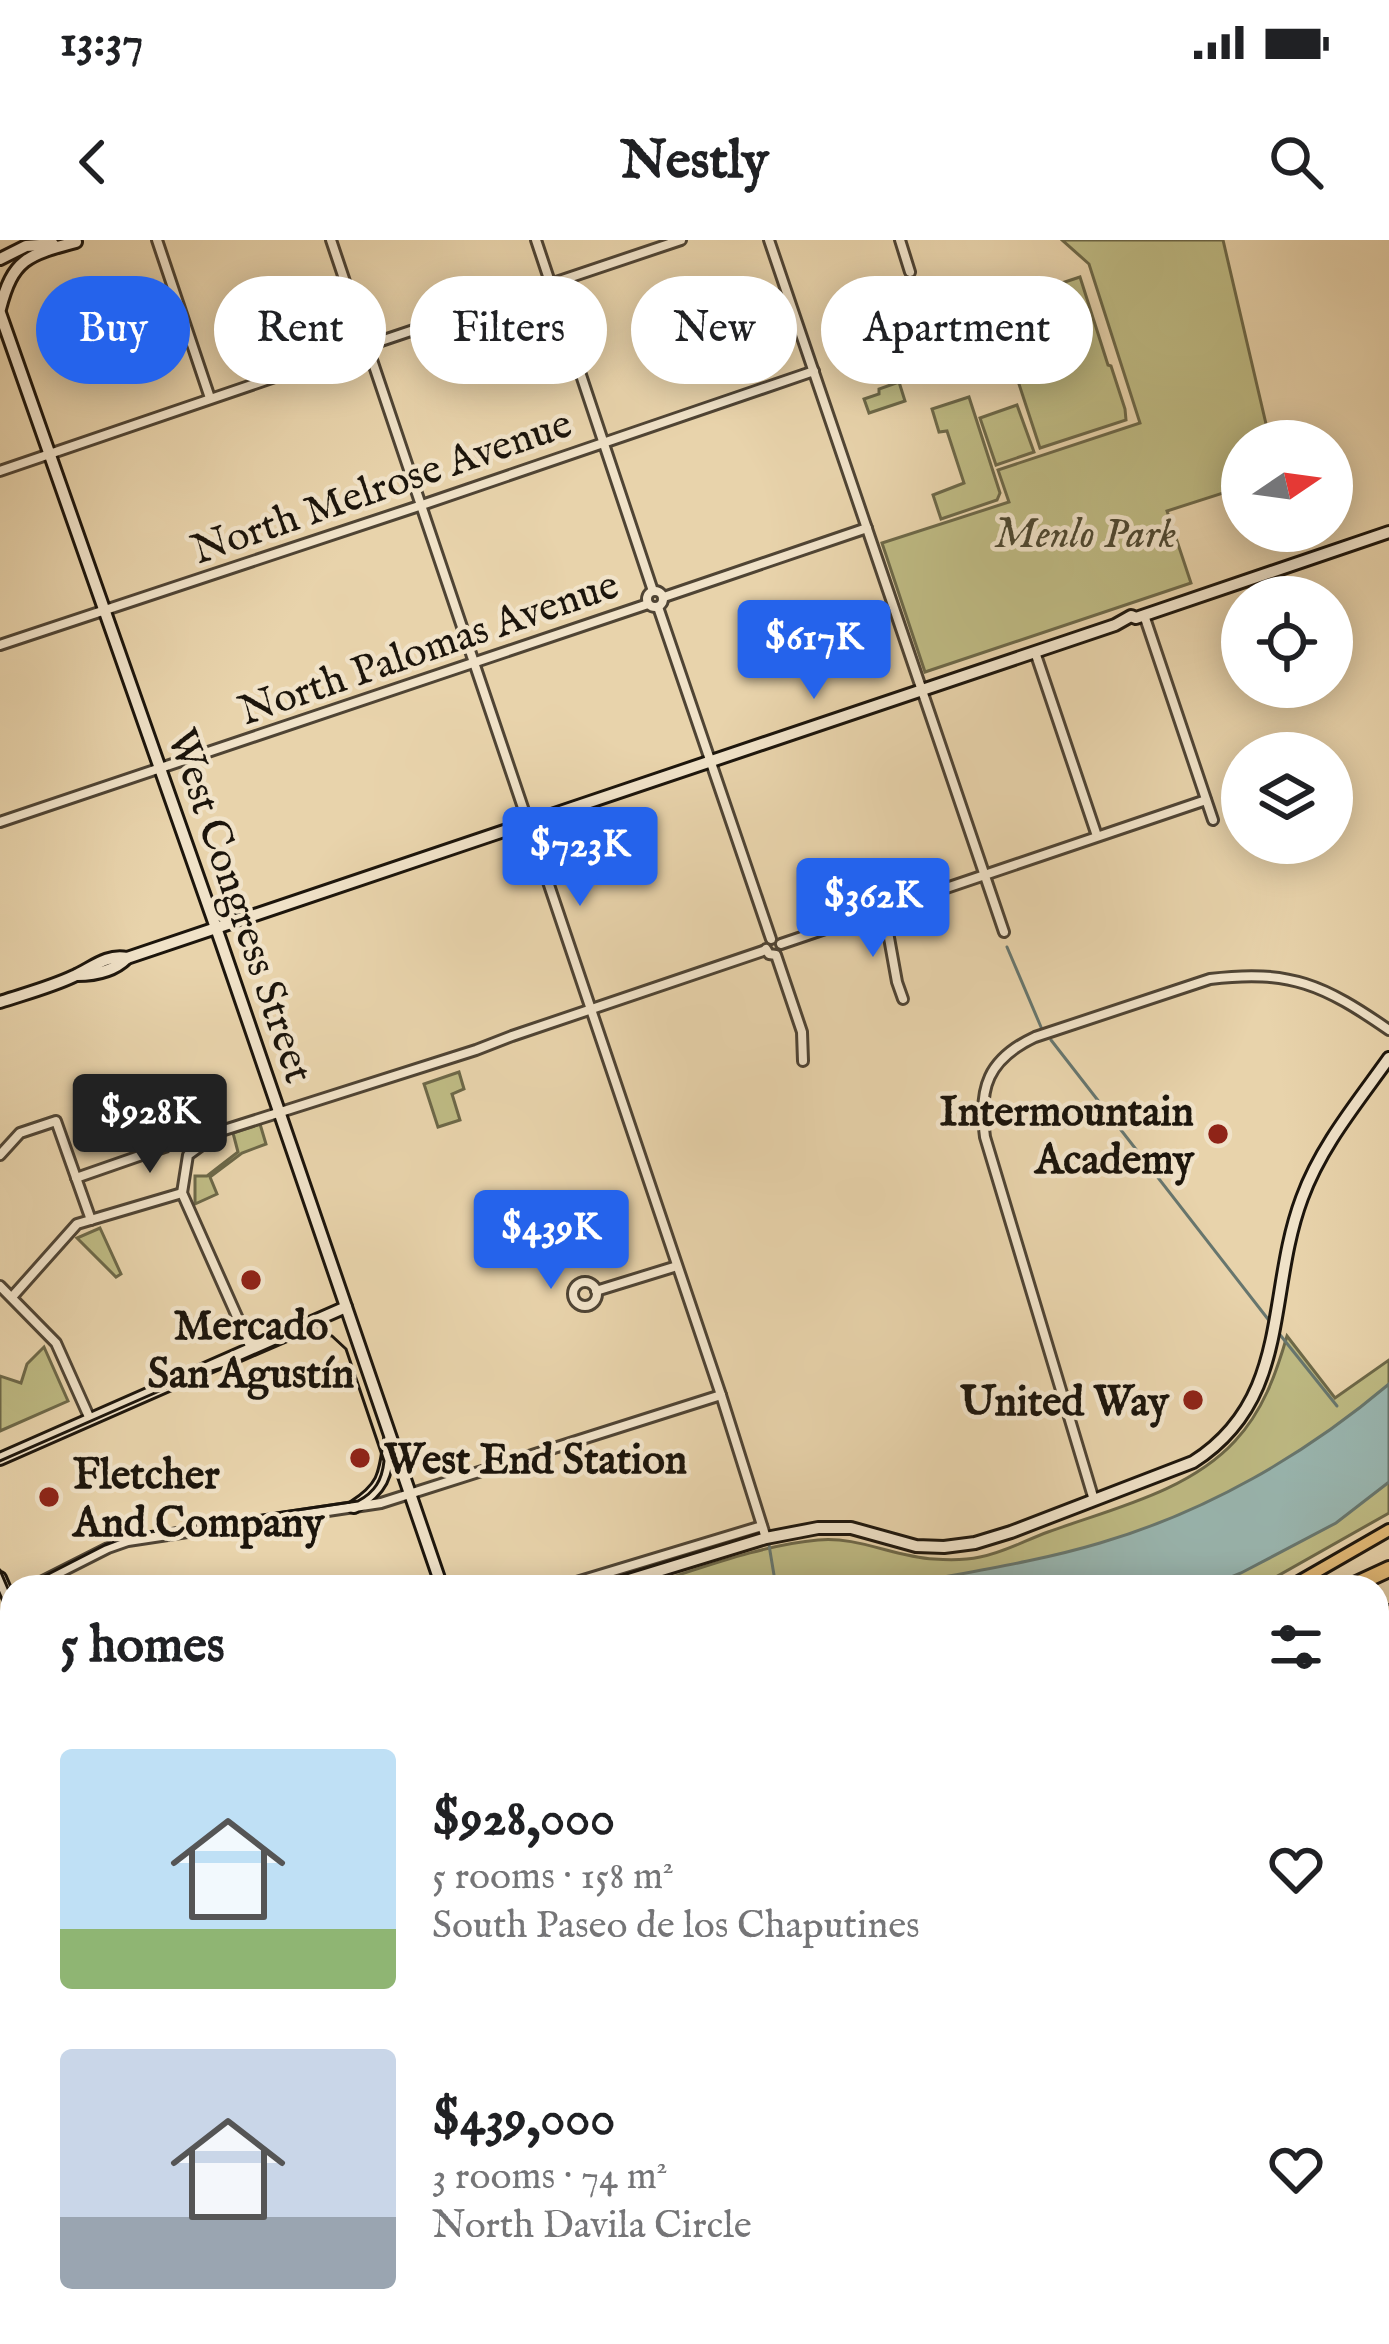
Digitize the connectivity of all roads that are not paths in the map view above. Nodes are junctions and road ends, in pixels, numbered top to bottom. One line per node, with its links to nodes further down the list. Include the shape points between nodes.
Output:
1 (92, 240): 8 (main road)
2 (157, 240): 19 (street)
3 (331, 240): 11 (street)
4 (536, 240): 12 (street)
5 (681, 240): 13 (street)
6 (770, 240): 15 (street)
7 (900, 240): 10 (street)
8 (76, 242): 9 (main road, via 26,246); 14 (main road, via 20,264)
9 (0, 259)
10 (910, 272)
11 (342, 276)
12 (548, 276)
13 (575, 276)
14 (1, 306): 21 (main road, West Congress Street)
15 (814, 370): 20 (street, North Melrose Avenue); 24 (street)
16 (249, 384): 19 (street)
17 (380, 384): 23 (street)
18 (584, 384): 20 (street)
19 (210, 398): 21 (street)
20 (603, 441): 23 (street, North Melrose Avenue); 26 (street, via 653,591 661,593)
21 (51, 453): 22 (street); 27 (main road, West Congress Street)
22 (0, 471)
23 (422, 505): 27 (street, North Melrose Avenue); 31 (street)
24 (867, 528): 26 (street, North Palomas Avenue); 32 (street)
25 (1389, 532): 28 (main road)
26 (657, 603): 31 (street, North Palomas Avenue); 33 (street)
27 (104, 609): 29 (street, North Melrose Avenue); 34 (main road, West Congress Street)
28 (1140, 616): 30 (main road); 35 (street)
29 (0, 645)
30 (1035, 652): 32 (main road); 39 (street)
31 (475, 663): 34 (street, North Palomas Avenue); 38 (street)
32 (922, 690): 33 (main road); 40 (street)
33 (711, 761): 38 (main road); 44 (street)
34 (159, 767): 37 (street, North Palomas Avenue); 42 (main road, West Congress Street)
35 (1206, 800): 36 (street); 39 (street)
36 (1213, 820)
37 (0, 822)
38 (528, 822): 42 (main road); 49 (street)
39 (1097, 836): 40 (street)
40 (984, 876): 41 (street); 43 (street)
41 (884, 910): 44 (street); 47 (street)
42 (216, 928): 48 (main road); 53 (main road, West Congress Street)
43 (1004, 932)
44 (776, 941): 45 (street); 46 (street)
45 (766, 950): 46 (street); 49 (street)
46 (776, 955): 52 (street, via 802,1032)
47 (903, 999)
48 (0, 1003)
49 (590, 1009): 53 (street); 59 (street)
50 (1389, 1030): 70 (street, via 1290,978 1236,976 1035,1037 995,1066 983,1090 986,1137)
51 (1389, 1058): 70 (main road, via 1316,1163 1269,1353 1234,1427 1192,1462)
52 (803, 1061)
53 (280, 1112): 54 (street); 63 (main road, West Congress Street)
54 (221, 1131): 56 (street, via 191,1126 165,1148); 57 (street, via 188,1155)
55 (0, 1155): 56 (street, via 20,1133 56,1121)
56 (76, 1178): 58 (street)
57 (182, 1193): 58 (street); 64 (street)
58 (91, 1220): 62 (street, via 77,1224)
59 (677, 1266): 61 (street); 65 (street)
60 (0, 1286): 62 (street)
61 (596, 1291)
62 (12, 1297): 66 (street, via 56,1343)
63 (346, 1306): 64 (main road); 67 (main road, West Congress Street)
64 (250, 1348): 66 (main road)
65 (721, 1395): 69 (street); 73 (street)
66 (90, 1419): 68 (main road)
67 (390, 1436): 69 (main road, West Congress Street); 71 (main road, via 379,1489)
68 (0, 1459)
69 (410, 1494): 71 (street); 75 (main road, West Congress Street)
70 (1094, 1500): 73 (main road, via 944,1547 851,1528)
71 (354, 1508): 74 (street, via 128,1541)
72 (1389, 1530): 78 (main road)
73 (764, 1532): 76 (street); 77 (main road)
74 (55, 1575)
75 (438, 1575)
76 (605, 1575)
77 (640, 1575)
78 (1311, 1575)

